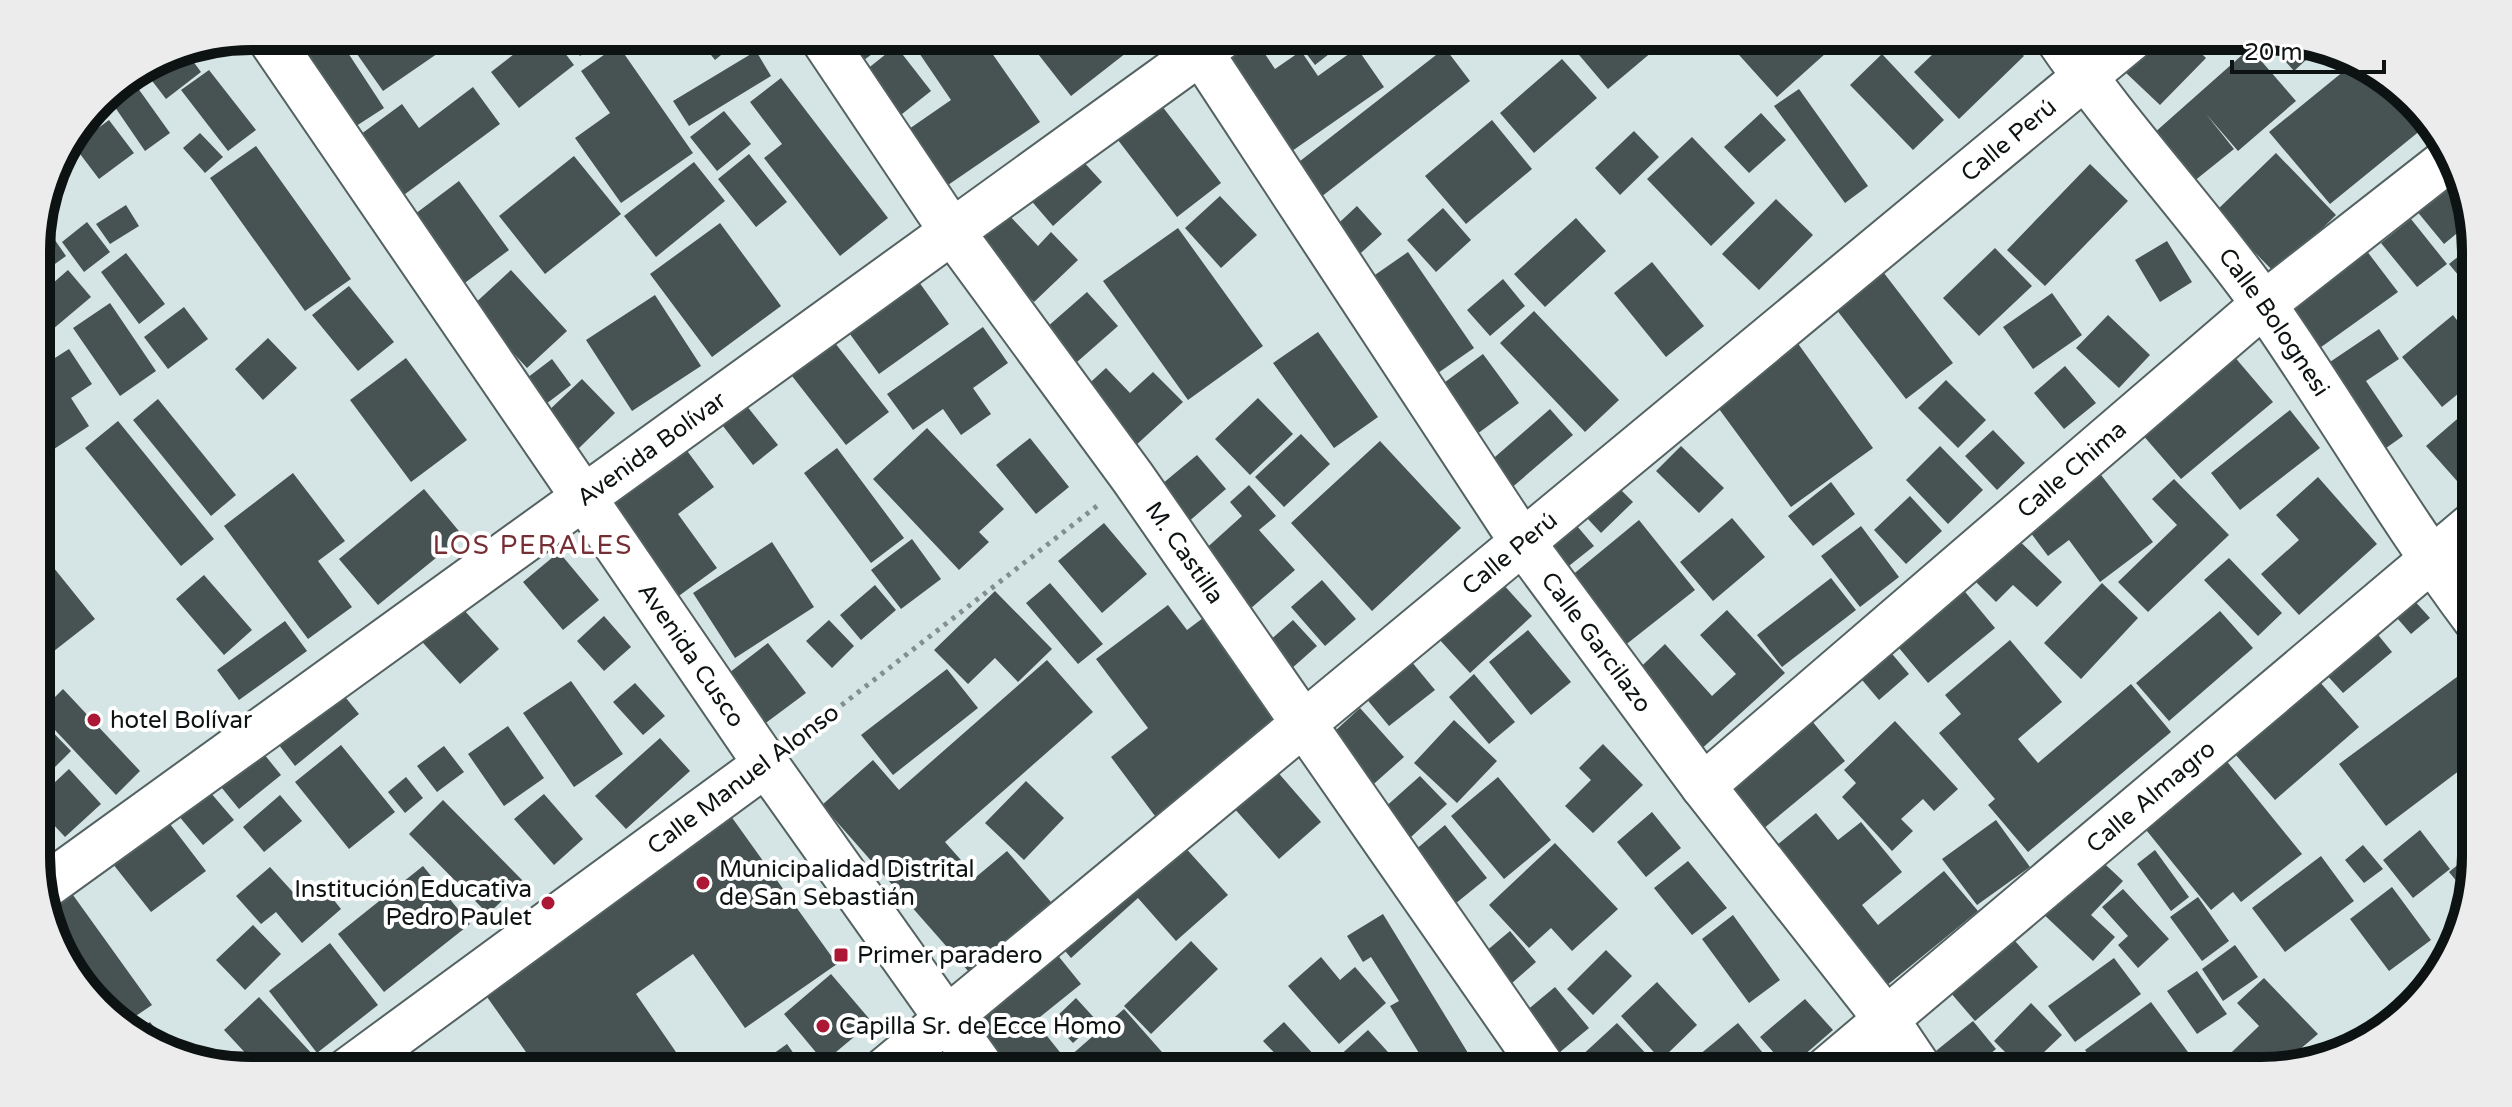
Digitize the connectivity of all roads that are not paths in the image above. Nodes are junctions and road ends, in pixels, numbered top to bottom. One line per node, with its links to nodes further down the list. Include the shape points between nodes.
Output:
1 (278, 50): 11 (street, Avenida Cusco)
2 (830, 50): 9 (street, M. Castilla)
3 (1193, 50): 9 (street, Avenida Bolívar)
4 (1211, 50): 13 (street, Calle Garcilazo)
5 (2065, 50): 7 (street, Calle Bolognesi)
6 (2117, 50): 7 (street, Calle Perú)
7 (2083, 77): 10 (street, Calle Bolognesi); 13 (street, Calle Perú)
8 (2442, 165): 10 (street, Calle Chima)
9 (951, 230): 11 (street, Avenida Bolívar); 16 (street, M. Castilla, via 1133,478)
10 (2264, 304): 14 (street, Calle Bolognesi); 18 (street, Calle Chima)
11 (584, 497): 17 (street, Avenida Cusco); 19 (street, Avenida Bolívar)
12 (2462, 533): 14 (street, Calle Almagro)
13 (1521, 540): 16 (street, Calle Perú); 18 (street, Calle Garcilazo)
14 (2430, 559): 15 (street, Calle Bolognesi); 21 (street, Calle Almagro)
15 (2462, 602)
16 (1303, 723): 20 (street, Calle Perú); 25 (street, M. Castilla)
17 (766, 764): 20 (street, Avenida Cusco); 22 (street, Calle Manuel Alonso)
18 (1703, 786): 21 (street, Calle Garcilazo)
19 (52, 881)
20 (946, 1017): 23 (street, Calle Perú); 24 (street, Avenida Cusco)
21 (1886, 1019): 26 (street, Calle Almagro); 27 (street, Calle Garcilazo)
22 (366, 1057)
23 (900, 1057)
24 (974, 1057)
25 (1535, 1057)
26 (1841, 1057)
27 (1912, 1057)

